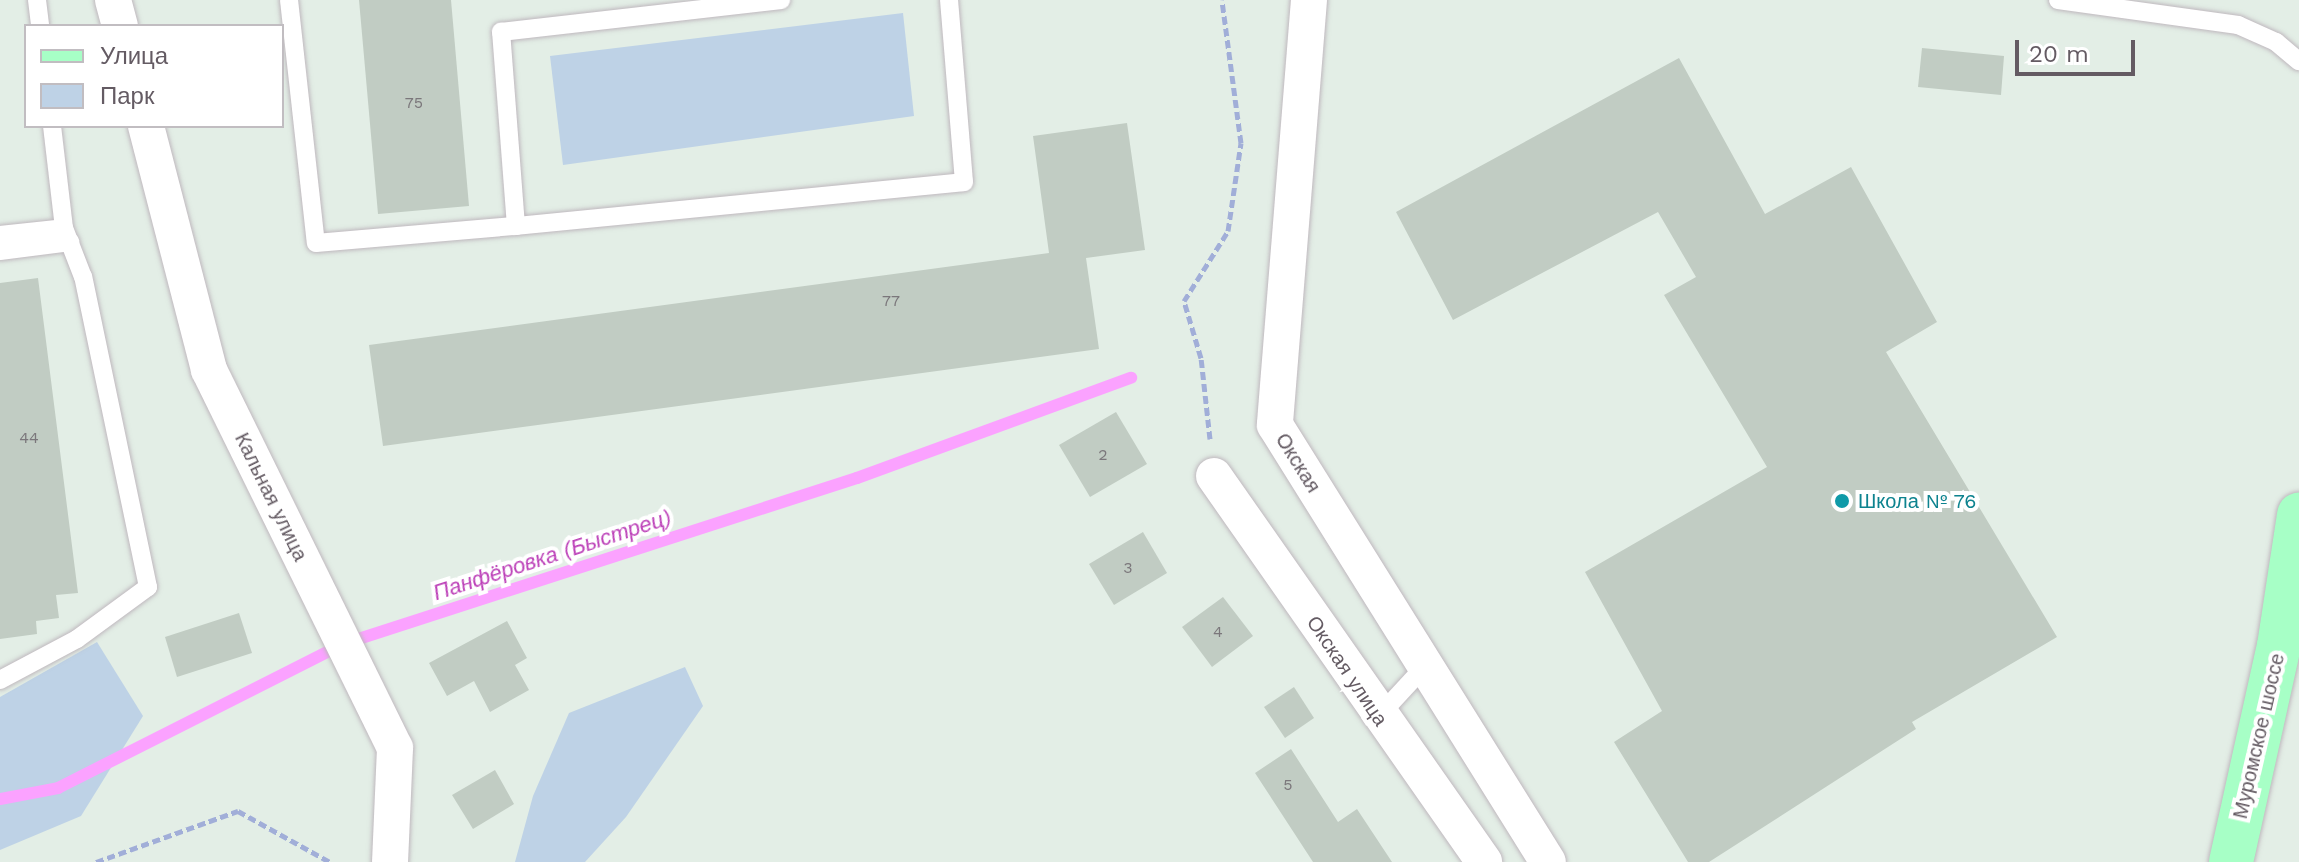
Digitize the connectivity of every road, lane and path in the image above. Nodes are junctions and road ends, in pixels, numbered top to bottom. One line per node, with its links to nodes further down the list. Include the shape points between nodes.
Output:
1 (37, 0): 9 (lane)
2 (113, 0): 10 (street)
3 (289, 0): 14 (lane, via 316,243)
4 (781, 0): 14 (lane, via 501,32)
5 (949, 0): 14 (lane, via 964,182)
6 (1222, 0): 18 (path, via 1241,143 1228,231 1184,301 1201,358)
7 (1309, 0): 20 (street, Окская, via 1275,425)
8 (2058, 0): 11 (lane, via 2238,25 2276,42)
9 (40, 24)
10 (119, 24)
11 (2299, 61)
12 (52, 128): 16 (lane)
13 (147, 128): 25 (street, Кальная улица, via 209,370 395,748)
14 (516, 226)
15 (0, 235): 16 (lane)
16 (67, 235): 17 (lane); 21 (lane, via 83,277 148,587 77,639)
17 (0, 251)
18 (1214, 476): 22 (street, Окская улица)
19 (2299, 515): 28 (main road, Муромское шоссе, via 2279,646)
20 (1425, 666): 22 (lane); 27 (street, Окская)
21 (0, 680)
22 (1378, 717): 26 (street, Окская улица)
23 (96, 862): 24 (path, via 238,811)
24 (330, 862)
25 (390, 862)
26 (1484, 862)
27 (1548, 862)
28 (2231, 862)

